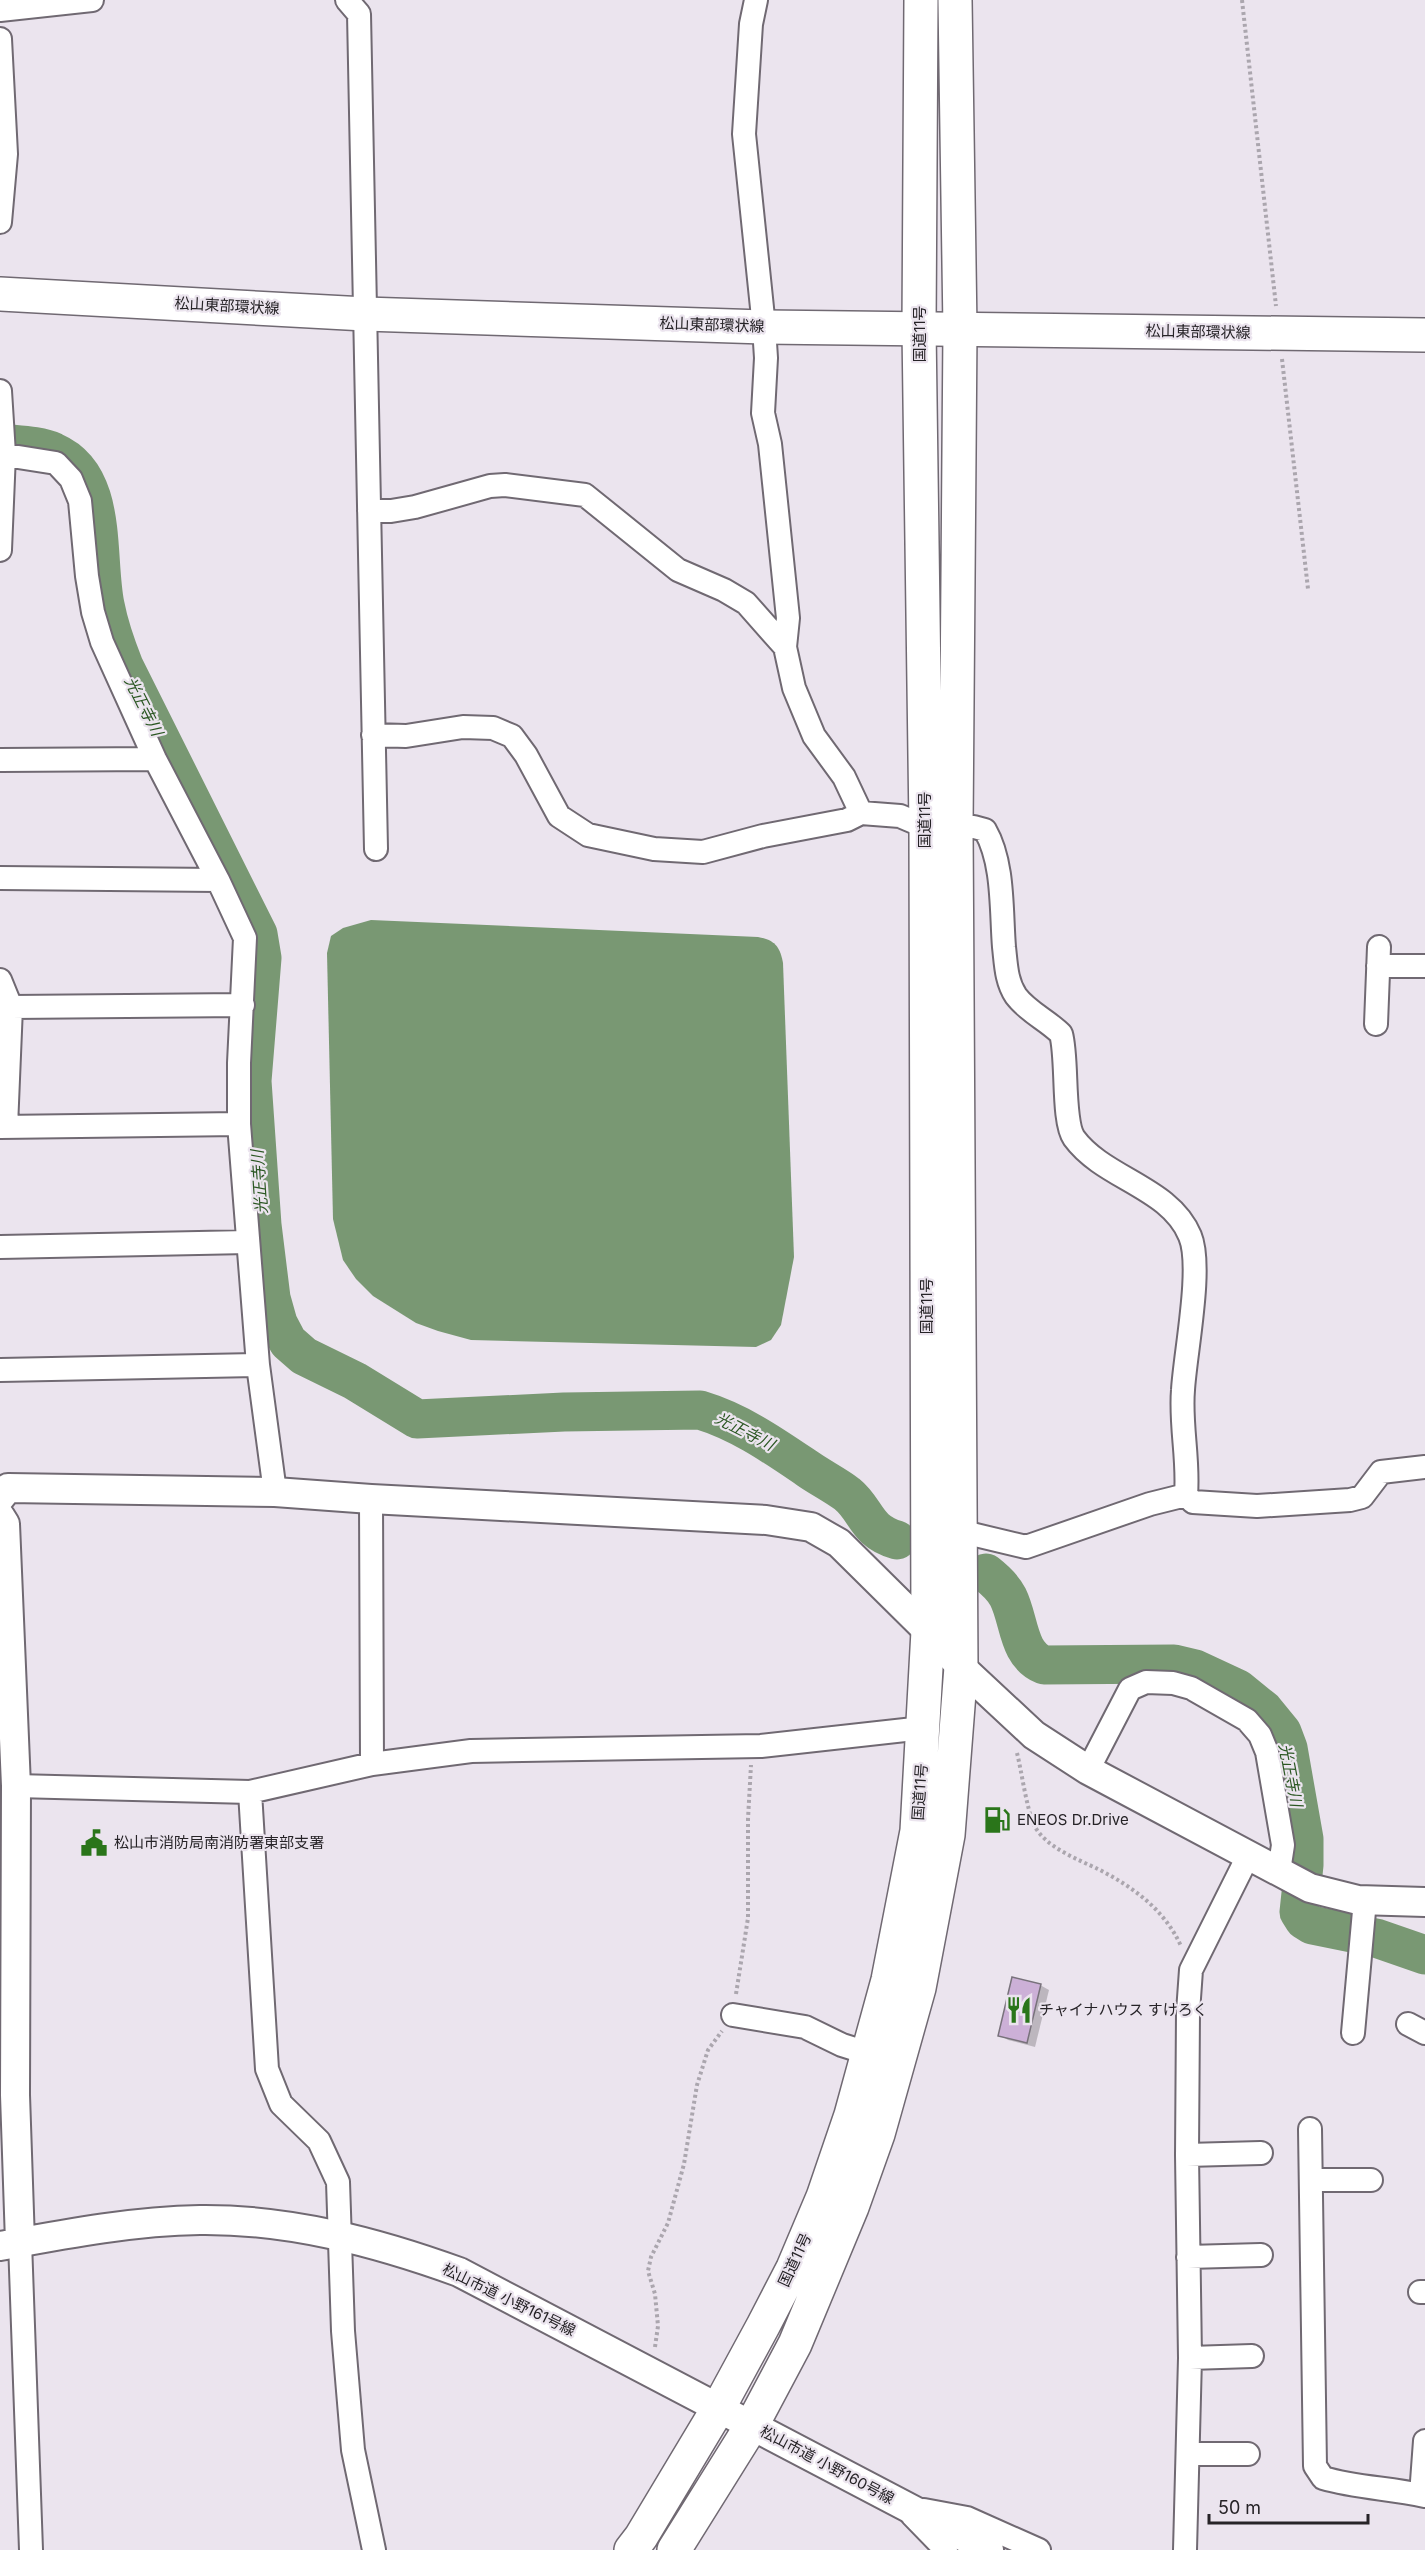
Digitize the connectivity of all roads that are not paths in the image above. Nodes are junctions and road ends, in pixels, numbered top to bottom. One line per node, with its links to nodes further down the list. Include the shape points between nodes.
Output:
1 (92, 0): 6 (street)
2 (347, 0): 10 (street, via 359,14)
3 (756, 0): 11 (street, via 744,134)
4 (921, 0): 12 (main road, 国道11号)
5 (955, 0): 13 (main road, 国道11号)
6 (0, 10)
7 (0, 39): 8 (street, via 6,154)
8 (0, 222)
9 (0, 294): 10 (main road, 松山東部環状線)
10 (365, 314): 11 (main road, 松山東部環状線); 17 (street)
11 (764, 327): 12 (main road, 松山東部環状線); 19 (street, via 763,413 770,444 786,606)
12 (919, 329): 13 (main road, 松山東部環状線); 24 (main road, 国道11号)
13 (960, 329): 14 (main road, 松山東部環状線); 24 (main road, 国道11号)
14 (1425, 336)
15 (0, 391): 16 (street)
16 (2, 454): 18 (street); 21 (street, via 56,463 71,479 80,501 87,576 102,642)
17 (369, 511): 19 (street, via 415,507 490,486 585,495 678,570 746,603); 20 (street)
18 (0, 550)
19 (785, 647): 23 (street, via 794,688 814,736 844,777)
20 (373, 735): 23 (street, via 493,728 512,736 559,816 588,835 654,849 703,852 847,820); 25 (street)
21 (155, 759): 22 (street); 27 (street)
22 (0, 760)
23 (861, 813): 24 (street, via 900,816)
24 (941, 827): 41 (street, via 985,830 991,841 1007,975 1026,1007 1061,1034 1072,1136 1090,1155 1175,1211 1191,1238 1193,1275 1183,1391); 45 (main road, 国道11号); 46 (main road, 国道11号)
25 (376, 849)
26 (0, 878): 27 (street)
27 (218, 880): 30 (street, via 245,938)
28 (1425, 966): 32 (street, via 1378,956)
29 (0, 981): 31 (street)
30 (243, 1005): 31 (street); 33 (street)
31 (11, 1007): 34 (street)
32 (1376, 1024)
33 (239, 1124): 34 (street); 35 (street)
34 (3, 1127)
35 (248, 1242): 36 (street); 37 (street)
36 (0, 1247)
37 (258, 1365): 38 (street); 40 (street)
38 (0, 1370)
39 (1425, 1467): 41 (street, via 1381,1472 1362,1497 1350,1500 1257,1506 1193,1502)
40 (275, 1492): 42 (street, via 8,1488); 43 (street)
41 (1186, 1495): 45 (street, via 1026,1547)
42 (0, 1498)
43 (371, 1499): 46 (street, via 766,1520 811,1527 839,1543); 49 (street)
44 (0, 1516): 51 (street, via 5,1524)
45 (959, 1531): 47 (main road, 国道11号)
46 (928, 1631): 47 (street); 48 (main road, 国道11号)
47 (961, 1667): 50 (street, via 1034,1735); 59 (main road, 国道11号, via 948,1835 919,1988)
48 (923, 1728): 49 (street, via 761,1746 471,1751); 59 (main road, 国道11号, via 916,1831 888,1980)
49 (372, 1764): 52 (street)
50 (1088, 1770): 53 (street); 54 (street, via 1131,1689 1146,1682 1191,1688 1247,1720 1260,1735)
51 (16, 1786): 52 (street); 66 (street, via 15,2096)
52 (250, 1792): 65 (street, via 267,2069 280,2104 319,2141 338,2182)
53 (1248, 1856): 54 (street); 62 (street, via 1191,1970)
54 (1294, 1879): 56 (street, via 1328,1894)
55 (1425, 1902): 56 (street)
56 (1364, 1924): 58 (street)
57 (733, 2015): 59 (street, via 805,2027)
58 (1353, 2032)
59 (884, 2058): 71 (main road, 国道11号, via 852,2115 793,2268); 72 (main road, 国道11号, via 878,2133 836,2248 795,2344)
60 (1310, 2129): 63 (street)
61 (1261, 2153): 62 (street)
62 (1187, 2155): 68 (street)
63 (1311, 2180): 64 (street); 76 (street, via 1315,2466 1323,2478 1351,2486)
64 (1371, 2180)
65 (341, 2236): 66 (street, 松山市道 小野161号線, via 269,2224 200,2220); 71 (street, 松山市道 小野161号線, via 459,2272); 80 (street, via 343,2331 353,2450)
66 (10, 2244): 79 (street)
67 (1261, 2255): 68 (street)
68 (1188, 2257): 70 (street)
69 (1252, 2356): 70 (street)
70 (1190, 2358): 74 (street)
71 (719, 2407): 72 (street, 松山市道 小野161号線); 78 (main road, 国道11号)
72 (752, 2425): 77 (street, 松山市道 小野160号線); 81 (main road, 国道11号)
73 (1425, 2441): 76 (street)
74 (1188, 2454): 75 (street); 85 (street)
75 (1248, 2454)
76 (1423, 2495)
77 (902, 2505): 82 (street, 松山市道 小野160号線); 83 (street, 松山市道 小野160号線); 84 (street, 松山市道 小野160号線, via 967,2518)
78 (644, 2546)
79 (30, 2550)
80 (374, 2550)
81 (674, 2550)
82 (946, 2550)
83 (989, 2550)
84 (1039, 2550)
85 (1185, 2550)

